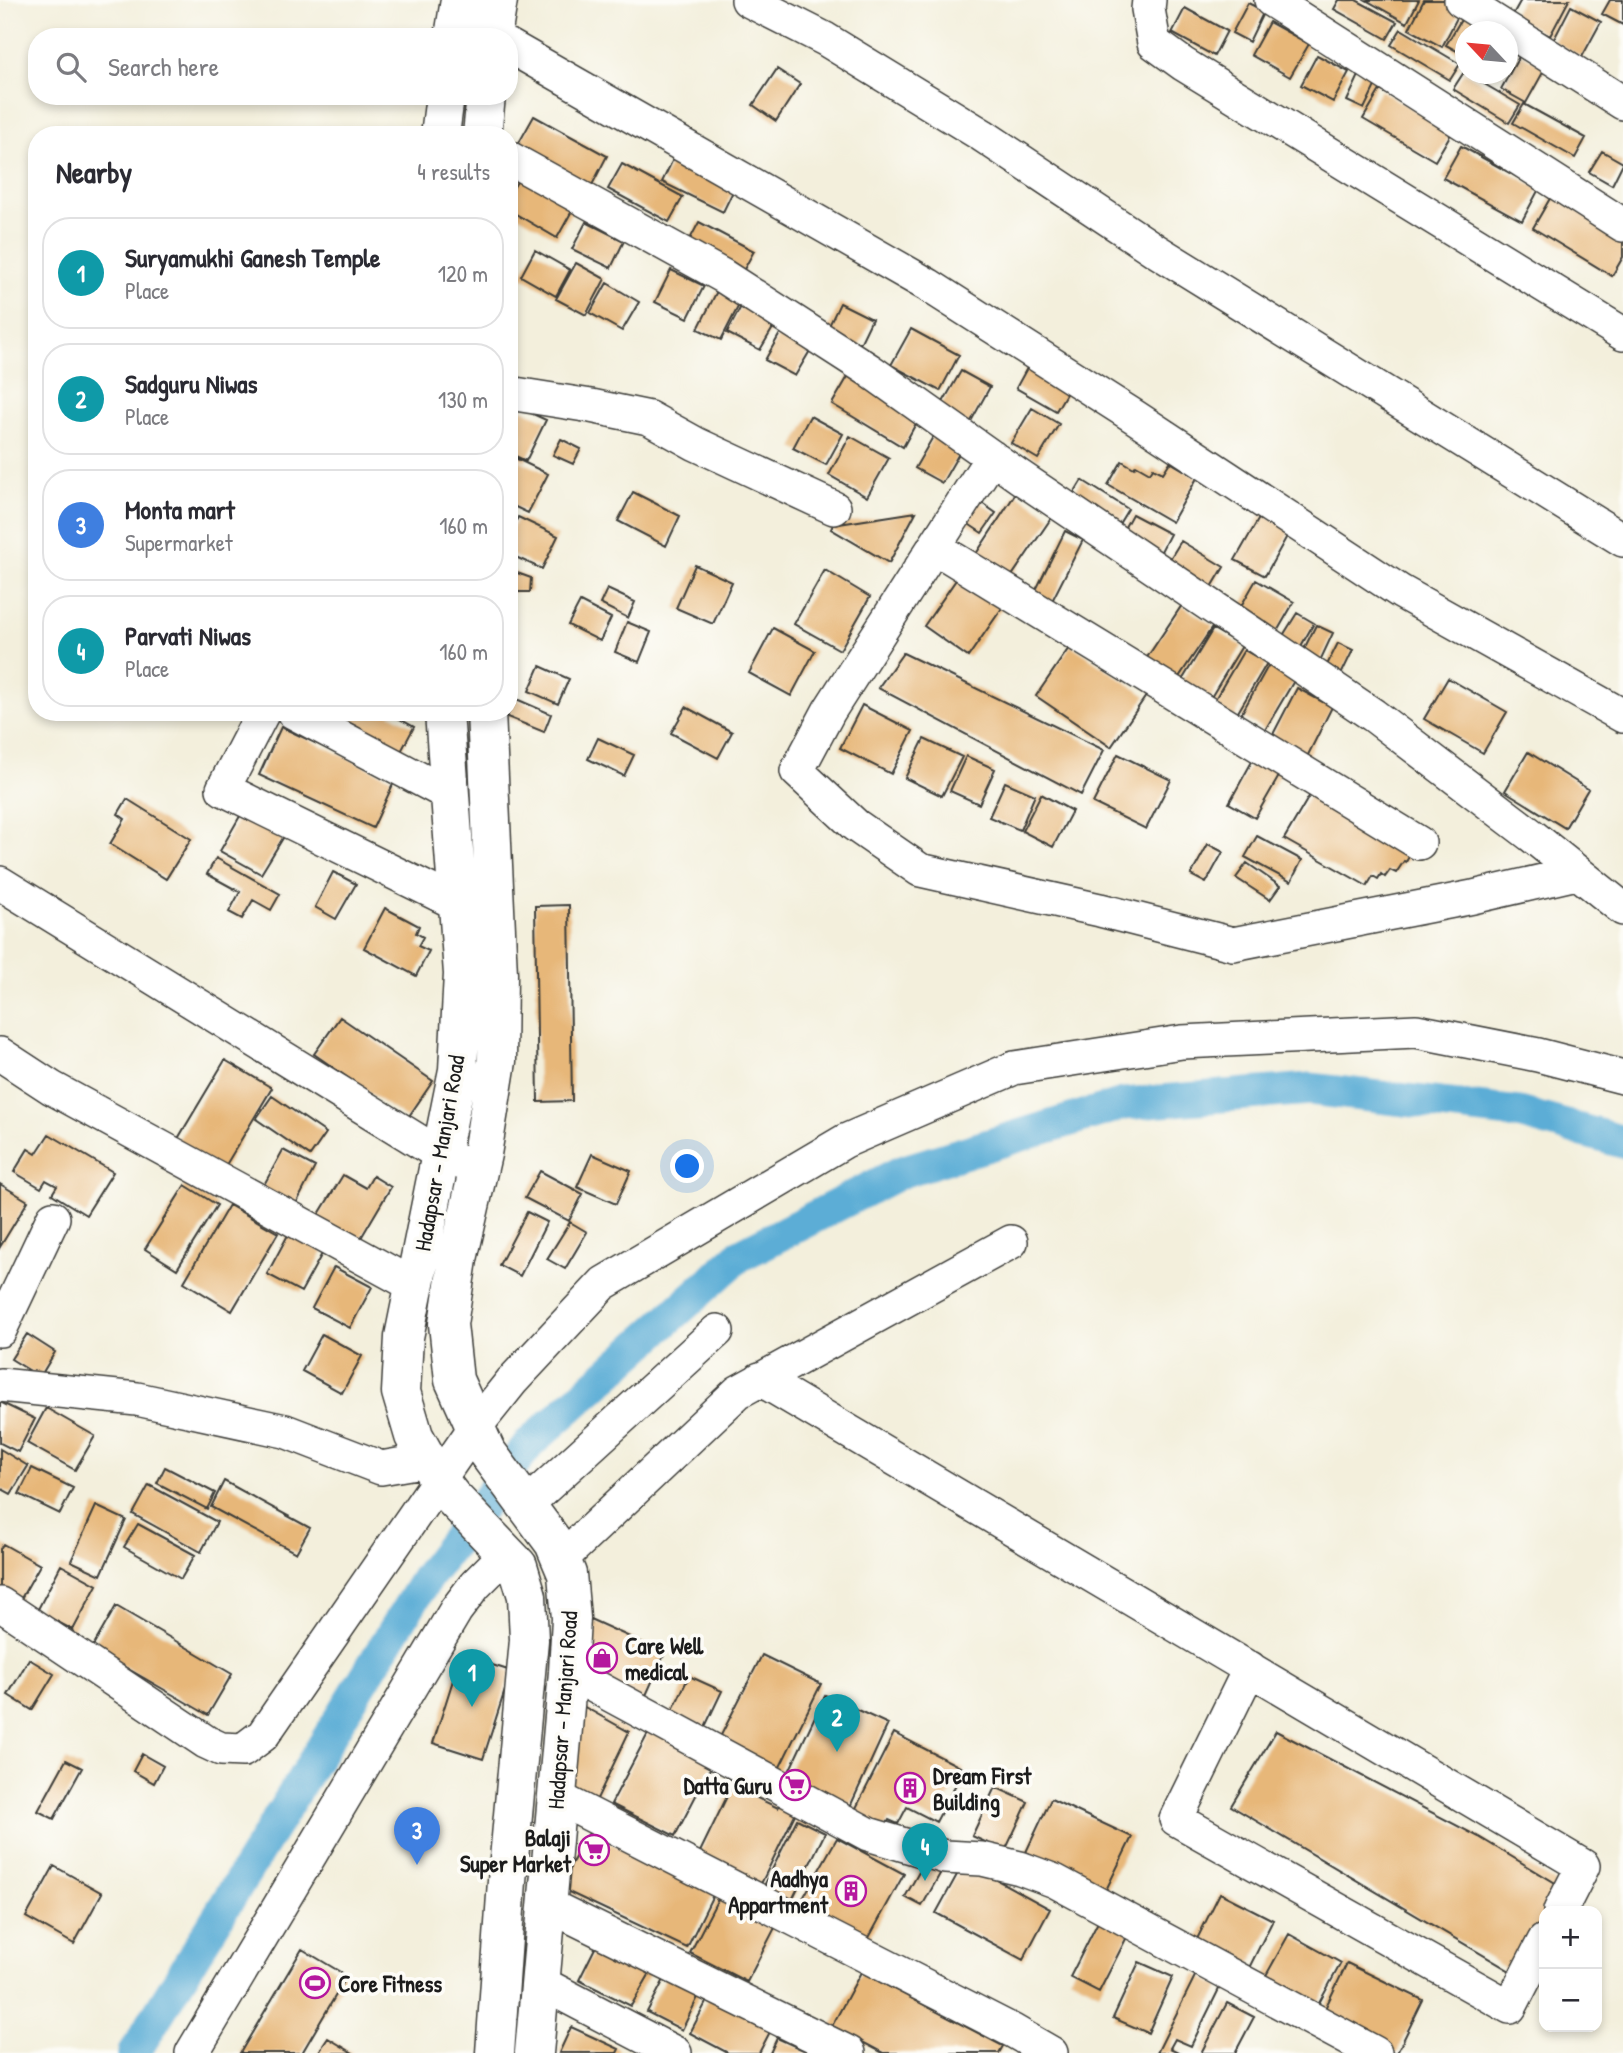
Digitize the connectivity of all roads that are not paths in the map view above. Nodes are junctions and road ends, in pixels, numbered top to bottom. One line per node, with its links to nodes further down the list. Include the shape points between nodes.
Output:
1 (498, 0): 8 (main road)
2 (748, 0): 21 (street, via 825,39 971,128 1155,250)
3 (1149, 0): 17 (street, via 1154,43 1183,64)
4 (1270, 0): 16 (street)
5 (1461, 0): 10 (street)
6 (454, 13): 7 (street)
7 (478, 28)
8 (493, 28)
9 (518, 51): 23 (street, via 928,285 1401,592)
10 (1623, 103)
11 (444, 105): 13 (main road)
12 (485, 105): 14 (main road)
13 (441, 126)
14 (483, 126)
15 (518, 164): 19 (street, via 723,276 869,370)
16 (1623, 225)
17 (1623, 334)
18 (518, 394): 20 (street, via 649,418)
19 (992, 457): 22 (street); 30 (street, via 1373,715)
20 (834, 508)
21 (1623, 540)
22 (934, 547): 29 (street); 30 (street, via 829,711 797,771 855,825 920,870 1233,944)
23 (1623, 716)
24 (258, 721): 32 (street, via 223,789)
25 (310, 721): 28 (street)
26 (445, 721): 28 (main road, Hadapsar - Manjari Road)
27 (486, 721): 37 (main road, Hadapsar - Manjari Road, via 498,974 497,1061)
28 (450, 795): 32 (main road, Hadapsar - Manjari Road)
29 (1419, 843)
30 (1577, 873): 33 (street)
31 (0, 883): 36 (street)
32 (458, 904): 36 (main road, Hadapsar - Manjari Road, via 463,974 458,1070)
33 (1623, 909)
34 (0, 1054): 40 (street, via 52,1088)
35 (1623, 1077): 45 (street, via 1416,1031 1182,1042 1014,1068 845,1141 604,1283 512,1381)
36 (441, 1155): 37 (street); 40 (main road, Hadapsar - Manjari Road)
37 (478, 1169): 45 (main road, Hadapsar - Manjari Road, via 448,1324 454,1380)
38 (53, 1218): 41 (street)
39 (1011, 1242): 43 (street)
40 (415, 1286): 46 (main road, Hadapsar - Manjari Road, via 404,1337 401,1392 414,1436)
41 (0, 1330)
42 (717, 1331): 47 (street)
43 (760, 1379): 49 (street, via 738,1392); 51 (street)
44 (0, 1385): 46 (street, via 137,1399 285,1431 381,1468)
45 (481, 1439): 46 (street); 47 (main road, Hadapsar - Manjari Road)
46 (439, 1479): 48 (main road, Hadapsar - Manjari Road); 50 (street, via 263,1735 243,1750 206,1742)
47 (527, 1504): 49 (main road, Hadapsar - Manjari Road)
48 (496, 1545): 58 (street); 59 (main road, Hadapsar - Manjari Road, via 517,1566 527,1596 529,1640)
49 (561, 1559): 52 (main road, Hadapsar - Manjari Road, via 571,1618)
50 (0, 1604)
51 (1250, 1668): 55 (street, via 1583,1866); 56 (street, via 1176,1819 1510,2007)
52 (568, 1672): 53 (main road, Hadapsar - Manjari Road); 64 (street, via 867,1834 944,1857 1020,1868 1055,1881)
53 (558, 1798): 54 (main road, Hadapsar - Manjari Road); 63 (street)
54 (548, 1905): 57 (main road, Hadapsar - Manjari Road); 62 (street)
55 (1563, 1906)
56 (1539, 1951)
57 (541, 1983): 60 (main road, Hadapsar - Manjari Road); 61 (street)
58 (192, 2053)
59 (495, 2053)
60 (534, 2053)
61 (675, 2053)
62 (849, 2053)
63 (1051, 2053)
64 (1375, 2053)

